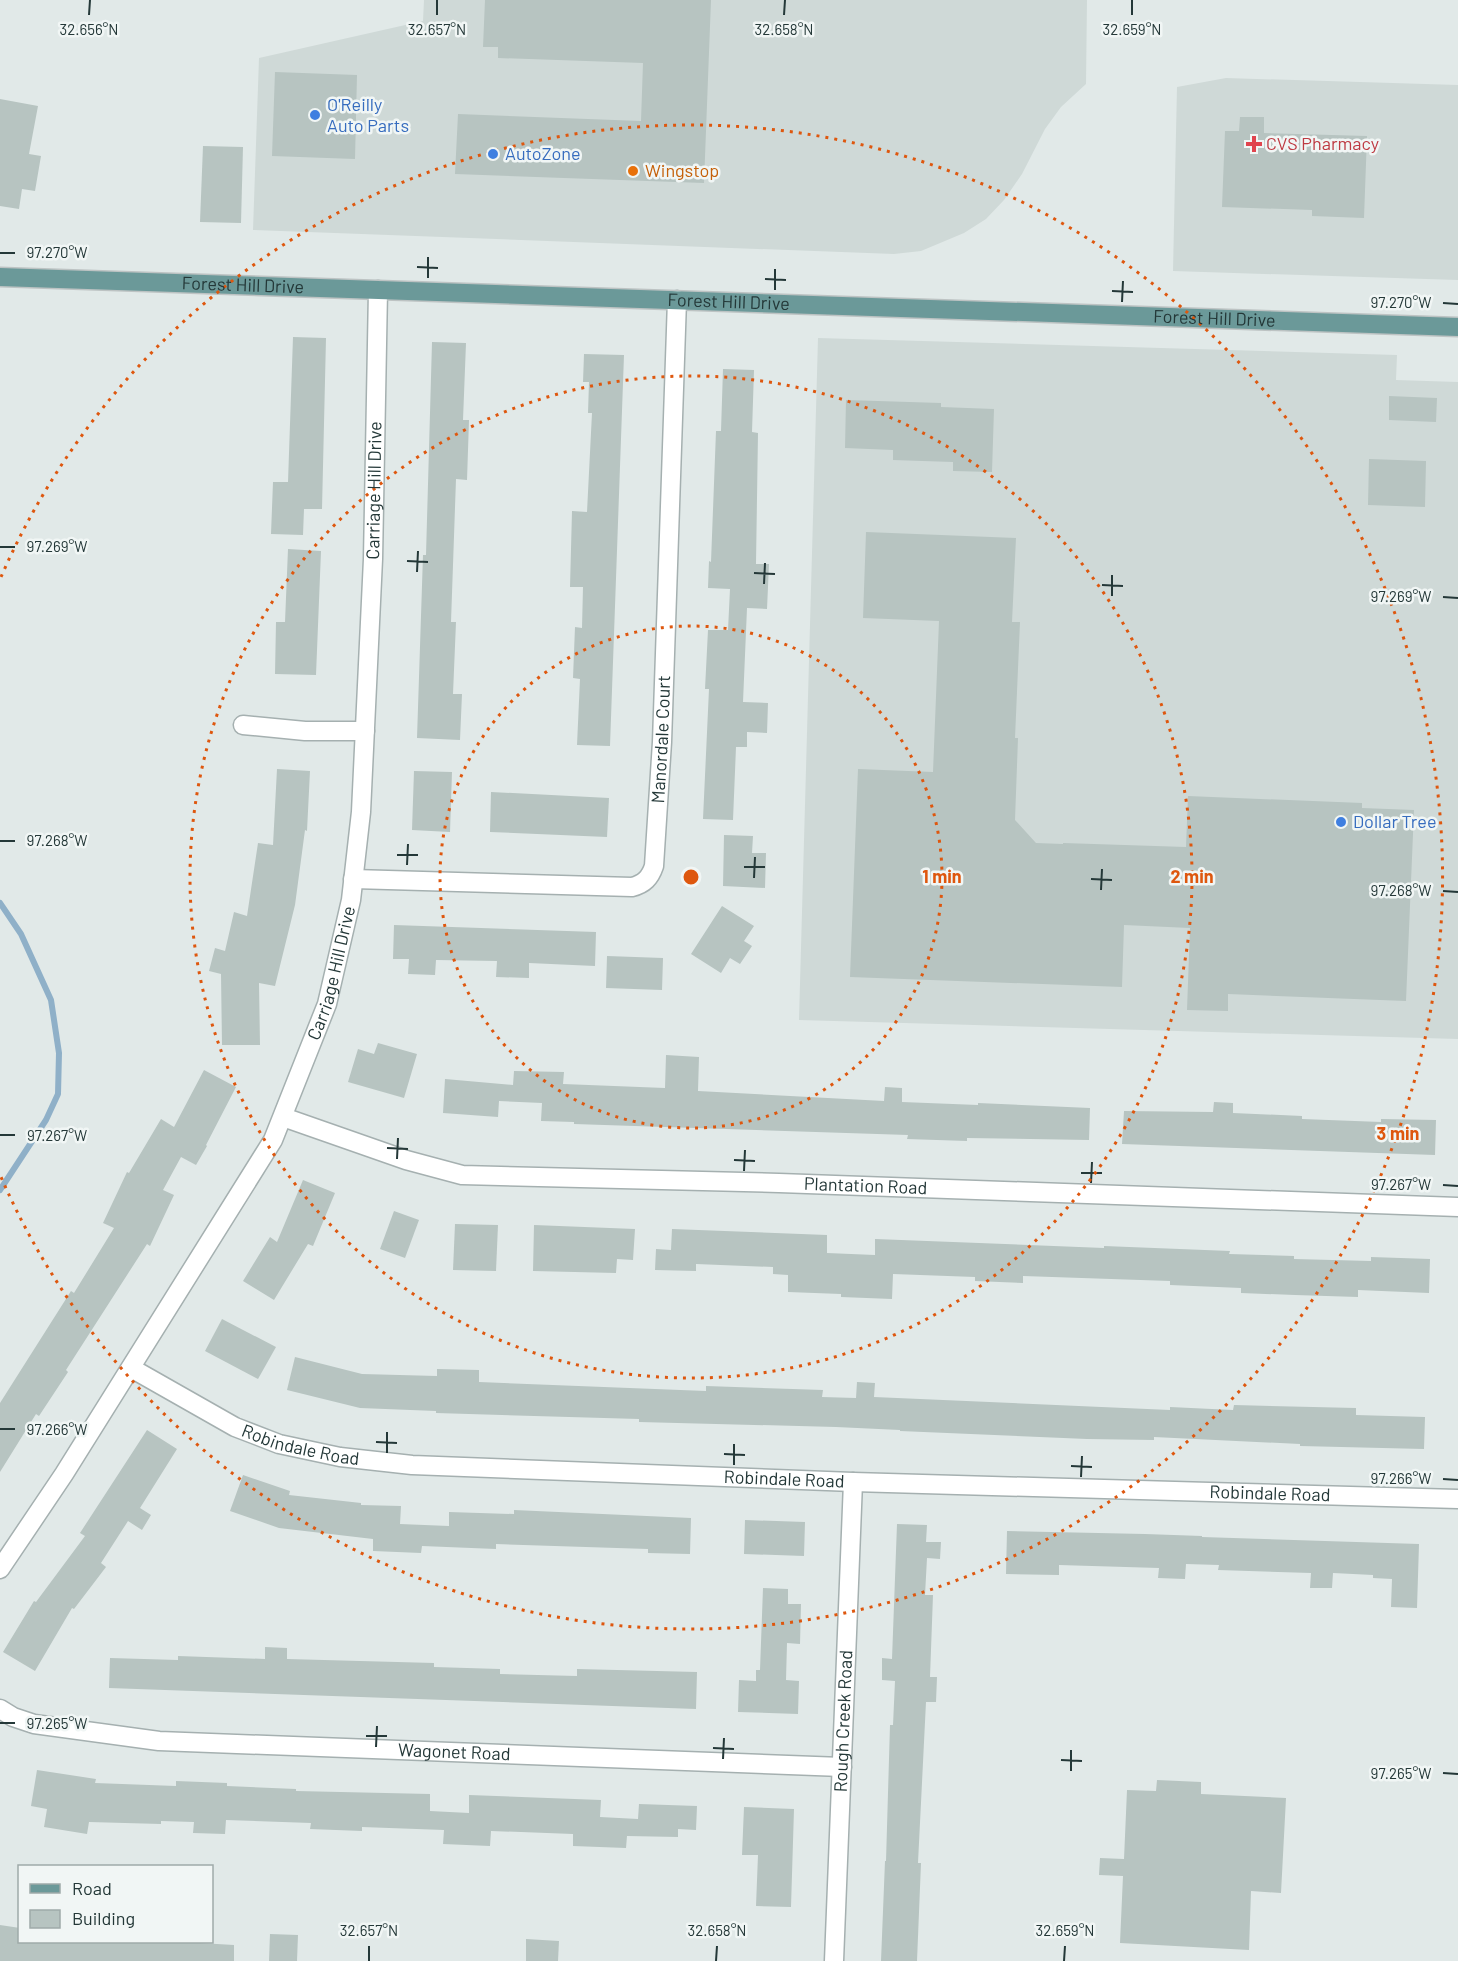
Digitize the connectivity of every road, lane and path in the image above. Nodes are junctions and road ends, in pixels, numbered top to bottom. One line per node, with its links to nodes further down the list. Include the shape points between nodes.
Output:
1 (0, 277): 2 (main road, Forest Hill Drive)
2 (378, 290): 3 (main road, Forest Hill Drive); 6 (street, Carriage Hill Drive)
3 (677, 300): 4 (main road, Forest Hill Drive); 7 (street, Manordale Court, via 662,742 651,875 642,885 632,888)
4 (1458, 327)
5 (243, 725): 6 (street)
6 (365, 731): 7 (street, Carriage Hill Drive)
7 (353, 879): 8 (street, Carriage Hill Drive, via 327,1004)
8 (282, 1117): 9 (street, Plantation Road, via 462,1175); 10 (street, Carriage Hill Drive, via 273,1140)
9 (1458, 1207)
10 (130, 1368): 11 (street, Robindale Road, via 235,1427 279,1444 340,1457 412,1465); 13 (street, Carriage Hill Drive)
11 (853, 1482): 12 (street, Robindale Road); 15 (street, Rough Creek Road)
12 (1458, 1499)
13 (0, 1569)
14 (0, 1709): 15 (street, Wagonet Road, via 34,1724 159,1741)
15 (842, 1767): 16 (street, Rough Creek Road)
16 (834, 1961)

